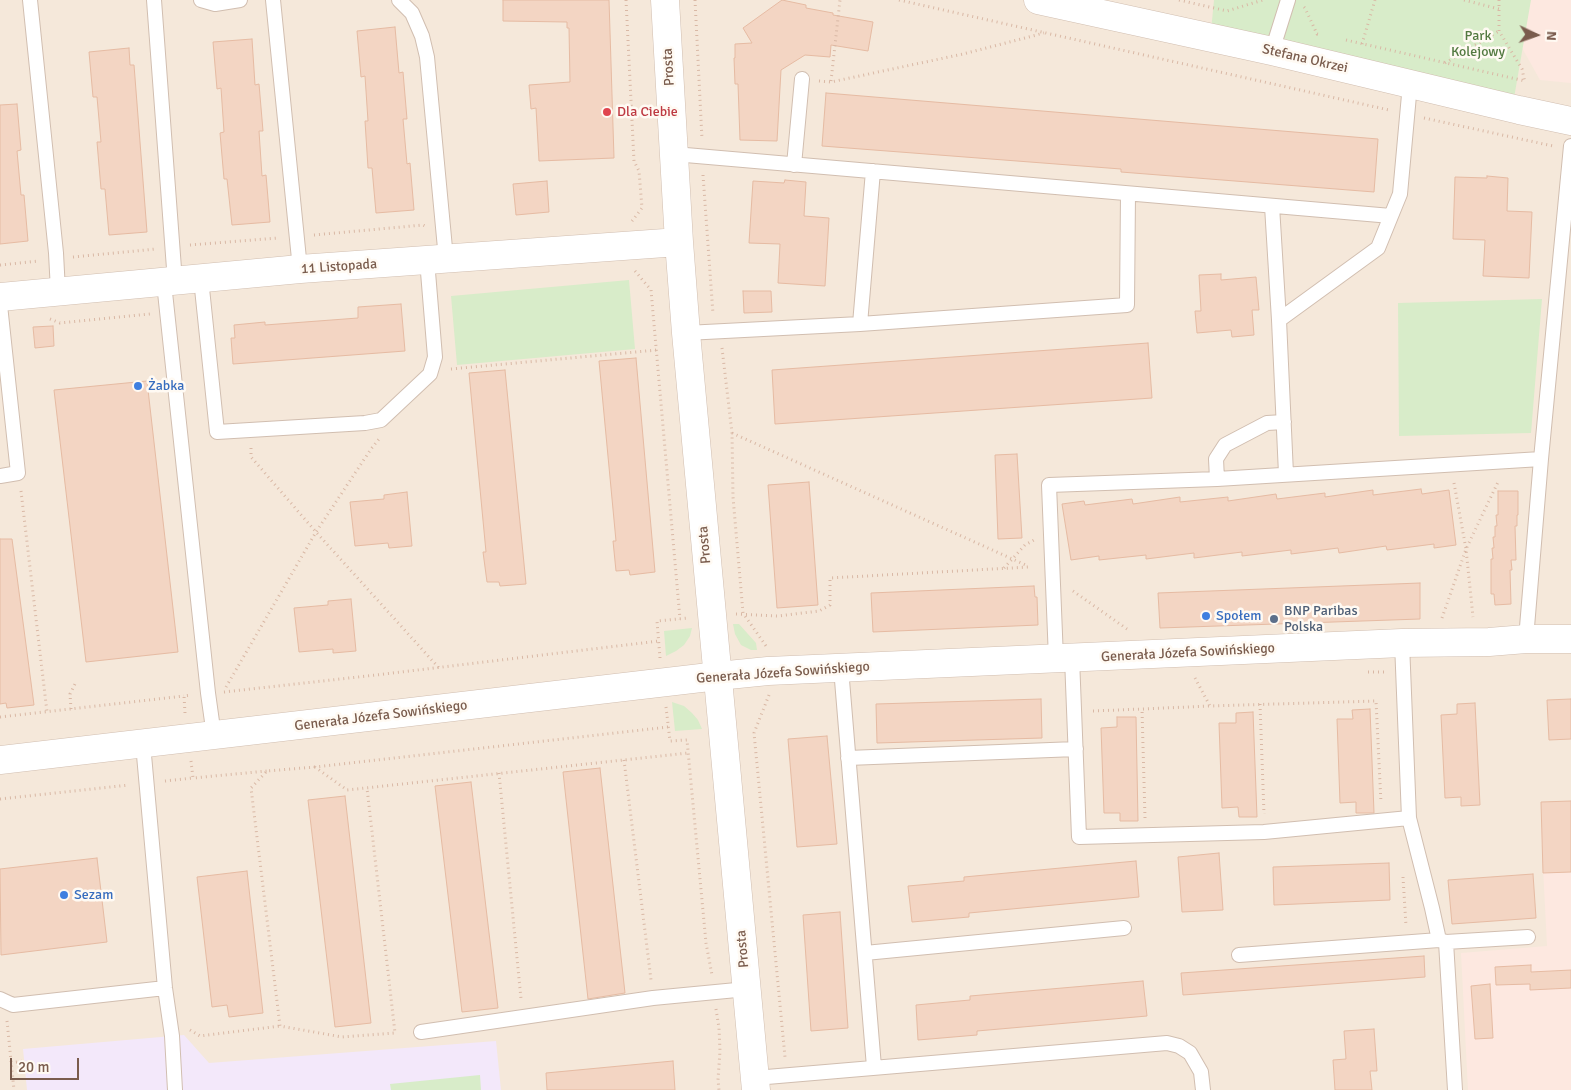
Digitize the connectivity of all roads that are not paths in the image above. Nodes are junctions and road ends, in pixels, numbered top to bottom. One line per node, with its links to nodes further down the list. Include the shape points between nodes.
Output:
1 (30, 0): 26 (lane)
2 (154, 0): 25 (lane, via 172,247)
3 (201, 0): 4 (lane, via 215,4)
4 (240, 0)
5 (272, 0): 23 (lane)
6 (399, 0): 22 (lane, via 412,13 427,57)
7 (666, 0): 15 (street, Prosta)
8 (1038, 0): 10 (street, Stefana Okrzei)
9 (1287, 2): 10 (lane)
10 (1272, 50): 12 (street, Stefana Okrzei)
11 (802, 80): 16 (lane)
12 (1410, 84): 13 (street, Stefana Okrzei); 20 (lane, via 1400,194)
13 (1571, 121)
14 (1571, 148): 33 (lane)
15 (674, 154): 16 (lane); 21 (street, Prosta)
16 (794, 165): 17 (lane)
17 (873, 172): 18 (lane); 30 (lane)
18 (1128, 194): 19 (lane); 30 (lane, via 1127,305)
19 (1272, 206): 20 (lane); 29 (lane)
20 (1390, 216): 29 (lane, via 1378,248)
21 (679, 242): 22 (street, 11 Listopada); 31 (street, Prosta)
22 (439, 252): 23 (street, 11 Listopada); 24 (lane, via 435,357 430,374 380,420 365,423 217,432)
23 (300, 269): 24 (street, 11 Listopada)
24 (201, 279): 25 (street, 11 Listopada)
25 (170, 282): 26 (street, 11 Listopada); 43 (lane)
26 (58, 291): 27 (street, 11 Listopada)
27 (0, 297)
28 (0, 305): 35 (lane, via 18,473)
29 (1279, 320): 32 (lane)
30 (860, 324): 31 (lane)
31 (686, 333): 42 (street, Prosta)
32 (1284, 422): 34 (lane); 36 (lane, via 1267,423 1225,445 1216,459)
33 (1541, 459): 34 (lane); 37 (lane)
34 (1286, 474): 36 (lane)
35 (0, 476)
36 (1217, 479): 40 (lane, via 1049,485 1053,578)
37 (1526, 639): 38 (street, Generała Józefa Sowińskiego); 39 (street, Generała Józefa Sowińskiego)
38 (1571, 639)
39 (1402, 643): 40 (street, Generała Józefa Sowińskiego); 48 (lane)
40 (1064, 658): 41 (street, Generała Józefa Sowińskiego); 45 (lane, via 1074,712)
41 (841, 668): 42 (street, Generała Józefa Sowińskiego); 46 (lane)
42 (718, 676): 43 (street, Generała Józefa Sowińskiego); 55 (street, Prosta)
43 (214, 736): 44 (street, Generała Józefa Sowińskiego)
44 (143, 744): 47 (street, Generała Józefa Sowińskiego); 54 (lane)
45 (1076, 749): 46 (lane); 48 (lane, via 1079,836 1264,832)
46 (848, 758): 52 (lane)
47 (0, 760)
48 (1409, 818): 51 (lane)
49 (1124, 928): 52 (lane)
50 (1528, 937): 51 (lane)
51 (1443, 941): 53 (lane); 62 (lane)
52 (865, 953): 58 (lane)
53 (1239, 955)
54 (165, 988): 56 (lane, via 13,1005); 60 (lane)
55 (747, 989): 57 (lane, via 654,998); 59 (street, Prosta)
56 (3, 1000)
57 (421, 1032)
58 (874, 1067): 59 (lane); 61 (lane, via 1167,1043 1190,1053 1201,1072)
59 (755, 1084)
60 (175, 1090)
61 (1203, 1090)
62 (1455, 1090)

